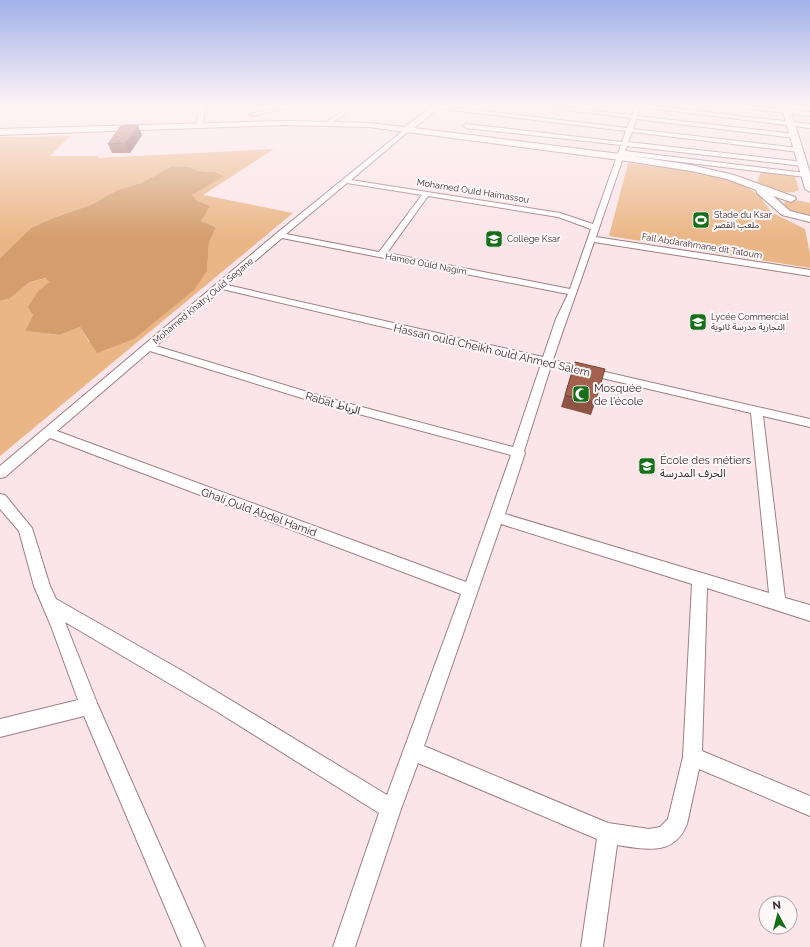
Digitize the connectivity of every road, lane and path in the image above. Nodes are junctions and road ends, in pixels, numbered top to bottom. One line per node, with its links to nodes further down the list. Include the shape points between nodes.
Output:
1 (384, 149): 23 (street, Mohamed Khatry Ould Segane)
2 (557, 149): 10 (street)
3 (615, 149): 12 (street)
4 (636, 149): 12 (street)
5 (653, 149): 15 (street)
6 (671, 149): 13 (street)
7 (727, 149): 14 (street)
8 (760, 149): 16 (street)
9 (791, 149): 11 (street)
10 (563, 150): 12 (street)
11 (799, 150): 17 (street)
12 (622, 151): 15 (street); 31 (street)
13 (694, 152): 14 (street); 18 (street)
14 (726, 155): 16 (street); 19 (street)
15 (651, 159): 18 (street)
16 (762, 159): 17 (street); 20 (street)
17 (803, 164): 21 (street)
18 (692, 165): 19 (street); 22 (street)
19 (728, 166): 20 (street); 22 (street)
20 (764, 170): 21 (street)
21 (806, 175): 26 (street)
22 (730, 177): 24 (street)
23 (347, 180): 25 (street, Mohamed Ould Haimassou); 32 (street, Mohamed Khatry Ould Segane)
24 (748, 183): 26 (street); 27 (street)
25 (426, 194): 31 (street, Mohamed Ould Haimassou, via 560,215); 33 (street)
26 (801, 194): 27 (street, via 781,201)
27 (778, 205): 28 (street)
28 (792, 215): 29 (street); 30 (street)
29 (810, 220)
30 (810, 228)
31 (593, 233): 34 (street, Fall Abdarahmane dit Tatoum); 36 (street)
32 (280, 235): 33 (street, Hamed Ould Nagim); 35 (street, Mohamed Khatry Ould Segane)
33 (381, 255): 36 (street, Hamed Ould Nagim)
34 (810, 273)
35 (221, 286): 37 (street, Mohamed Khatry Ould Segane); 38 (street, Hassan ould Cheikh ould Ahmed Salem)
36 (573, 292): 38 (street)
37 (148, 347): 41 (street, Mohamed Khatry Ould Segane); 42 (street, Rabat الرباط, via 322,400)
38 (547, 362): 39 (street, Hassan ould Cheikh ould Ahmed Salem); 42 (street)
39 (757, 411): 40 (street, Hassan ould Cheikh ould Ahmed Salem); 48 (street)
40 (810, 423)
41 (47, 432): 43 (street, Mohamed Khatry Ould Segane); 47 (street, Ghali Ould Abdel Hamid)
42 (519, 453): 45 (street)
43 (0, 473)
44 (0, 499): 49 (street, via 25,528 42,586)
45 (497, 517): 46 (street); 47 (street)
46 (700, 579): 48 (street); 54 (street)
47 (470, 591): 53 (street)
48 (778, 602): 50 (street)
49 (51, 604): 51 (street); 56 (street, via 231,709)
50 (810, 613)
51 (89, 706): 52 (street); 58 (street)
52 (0, 728)
53 (413, 751): 56 (street); 57 (street)
54 (692, 757): 55 (street); 57 (street, via 677,824 665,837 649,839)
55 (810, 806)
56 (391, 809): 59 (street)
57 (608, 833): 60 (street)
58 (190, 946)
59 (344, 947)
60 (592, 947)

